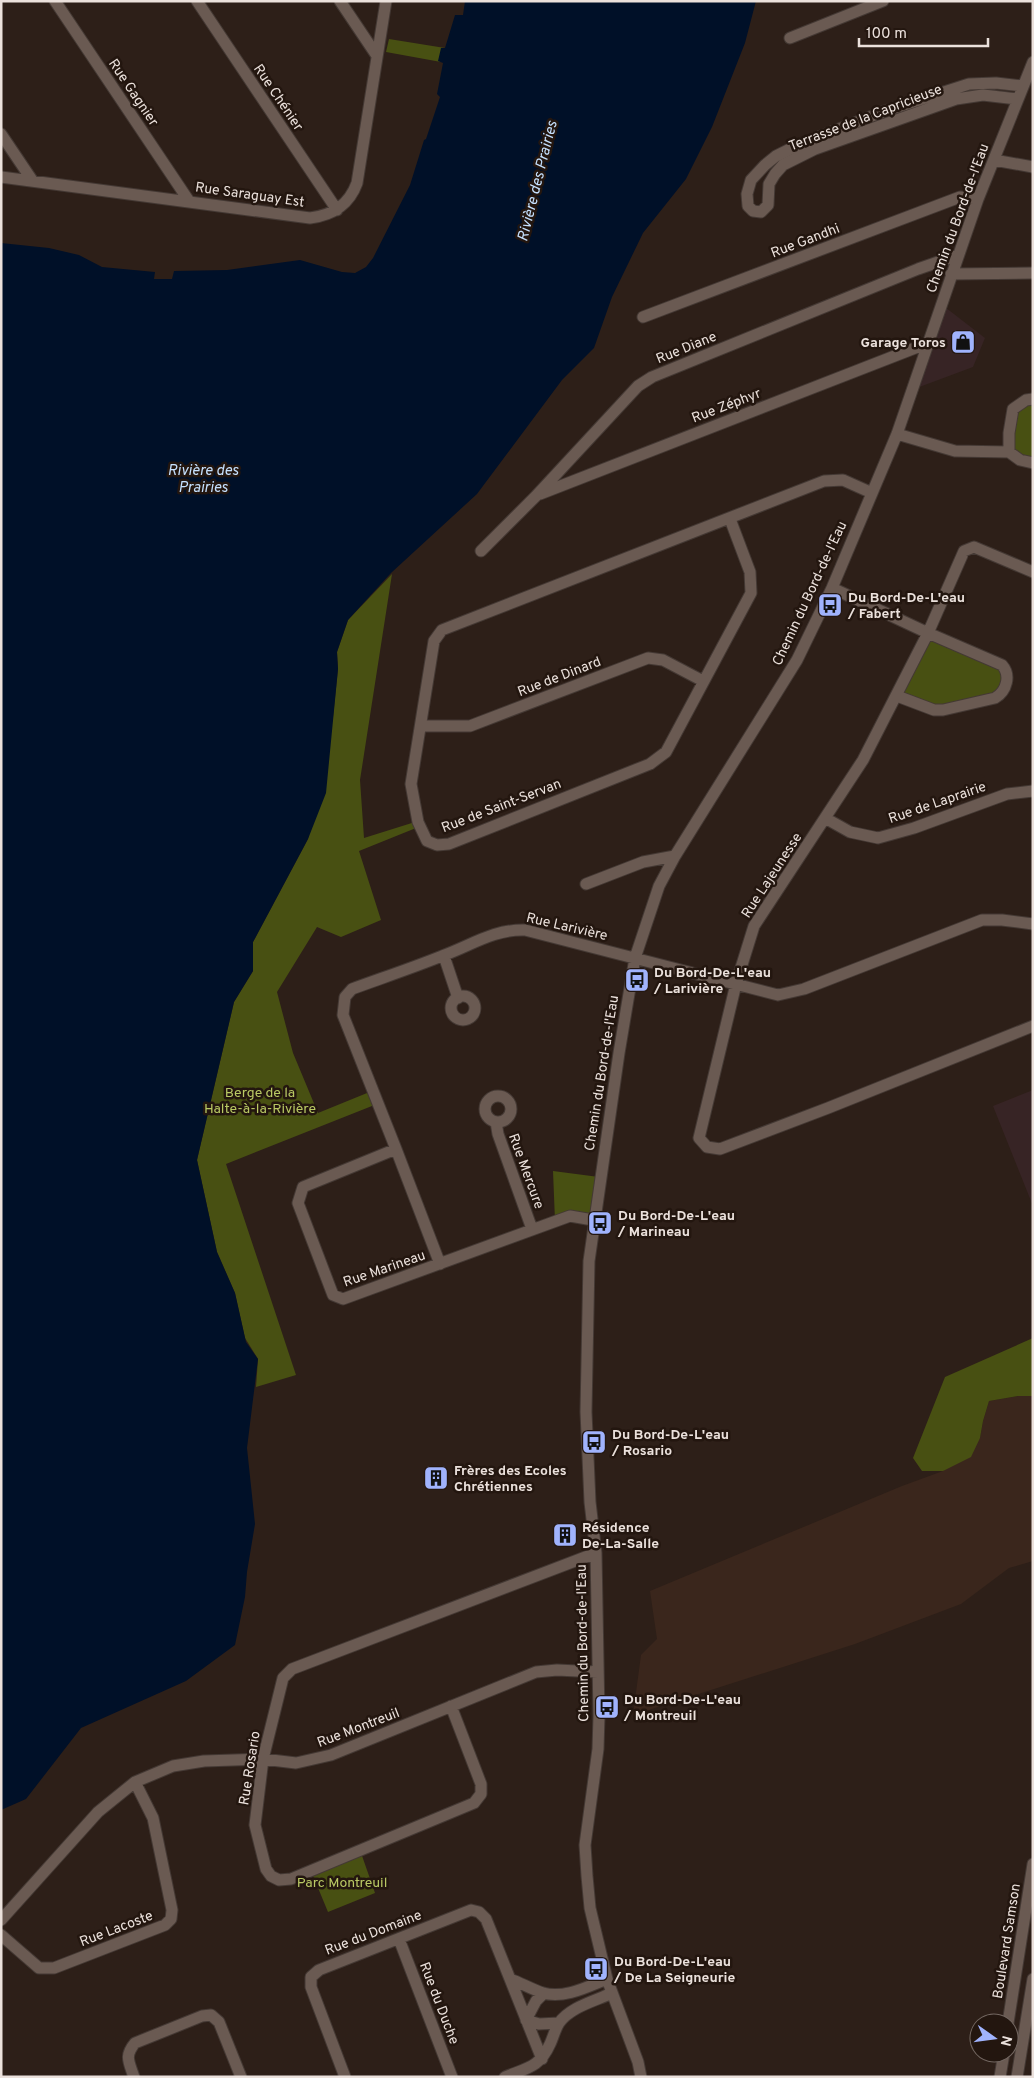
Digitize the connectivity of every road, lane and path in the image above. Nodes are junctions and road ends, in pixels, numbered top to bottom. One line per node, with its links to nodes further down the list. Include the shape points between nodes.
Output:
1 (55, 1): 19 (street, Rue Gagnier)
2 (197, 1): 20 (street, Rue Chénier)
3 (340, 1): 7 (street)
4 (386, 1): 7 (street)
5 (883, 1): 6 (street)
6 (790, 38)
7 (378, 56): 20 (street, via 357,183 353,193)
8 (1033, 62): 9 (street, Chemin du Bord-de-l'Eau)
9 (1022, 86): 10 (street, Chemin du Bord-de-l'Eau); 11 (street, Terrasse de la Capricieuse, via 969,84)
10 (1017, 99): 12 (street, Terrasse de la Capricieuse, via 983,95 956,99); 14 (street, Chemin du Bord-de-l'Eau)
11 (885, 111): 12 (street); 12 (street, Terrasse de la Capricieuse, via 776,156 751,180 748,206 760,212 768,205 769,184 783,165 815,149)
12 (890, 122)
13 (1, 134): 17 (street)
14 (994, 160): 15 (street); 18 (street, Chemin du Bord-de-l'Eau)
15 (1033, 167)
16 (1, 177): 17 (street, Rue Saraguay Est)
17 (32, 180): 19 (street, Rue Saraguay Est)
18 (978, 199): 21 (street, Chemin du Bord-de-l'Eau); 24 (street, Rue Gandhi, via 960,197)
19 (189, 200): 20 (street, Rue Saraguay Est, via 310,218)
20 (337, 210)
21 (958, 255): 23 (street, Chemin du Bord-de-l'Eau); 31 (street, Rue Diane, via 652,377 638,386)
22 (1033, 273): 23 (street)
23 (951, 274): 25 (street, Chemin du Bord-de-l'Eau)
24 (643, 317)
25 (928, 343): 27 (street, Chemin du Bord-de-l'Eau); 31 (street, Rue Zéphyr)
26 (1033, 399): 28 (street, via 1013,409)
27 (897, 434): 28 (street, via 955,451); 30 (street, Chemin du Bord-de-l'Eau)
28 (1009, 452): 29 (street, via 1020,460)
29 (1033, 463)
30 (872, 493): 32 (street, Rue de Saint-Servan, via 843,480 824,481); 35 (street, Chemin du Bord-de-l'Eau)
31 (536, 496): 33 (street, Rue Diane)
32 (730, 519): 37 (street, Rue de Saint-Servan, via 750,572 751,593); 39 (street, Rue de Saint-Servan, via 442,630 434,641)
33 (481, 551)
34 (1033, 572): 36 (street, Rue Lajeunesse, via 974,547 964,551)
35 (832, 588): 36 (street); 42 (street, Chemin du Bord-de-l'Eau, via 797,660)
36 (928, 633): 38 (street, Rue Lajeunesse); 38 (street, via 1002,665 1008,678 1001,694 943,710 934,710)
37 (703, 681): 39 (street, Rue de Dinard, via 663,660 648,658 470,726); 39 (street, Rue de Saint-Servan, via 666,752 650,764 449,844 437,845 427,841 418,822 411,784)
38 (897, 696): 41 (street, Rue Lajeunesse)
39 (420, 726)
40 (1033, 792): 41 (street, Rue de Laprairie, via 1007,794 878,838 850,832)
41 (825, 818): 47 (street, Rue Lajeunesse, via 754,926)
42 (675, 856): 43 (street, via 643,862); 46 (street, Chemin du Bord-de-l'Eau, via 658,886)
43 (586, 884)
44 (1033, 924): 47 (street, Rue Larivière, via 982,920 804,989 778,995)
45 (444, 956): 46 (street, Rue Larivière, via 500,932 525,930); 48 (street); 51 (street, Rue Larivière, via 352,989 345,997 343,1015)
46 (635, 958): 47 (street, Rue Larivière); 52 (street, Chemin du Bord-de-l'Eau)
47 (736, 984): 49 (street, Rue Lajeunesse, via 699,1138 706,1147 720,1149)
48 (458, 998)
49 (1033, 1026)
50 (496, 1122): 53 (street, Rue Mercure)
51 (396, 1149): 54 (street, Rue Larivière); 54 (street, Rue Marineau, via 303,1187 298,1203 333,1295 343,1300)
52 (593, 1220): 53 (street, Rue Marineau, via 570,1216); 55 (street, Chemin du Bord-de-l'Eau, via 588,1260 586,1412)
53 (532, 1229): 54 (street, Rue Marineau)
54 (440, 1264)
55 (596, 1553): 56 (street, Chemin du Bord-de-l'Eau); 58 (street, Rue Rosario, via 292,1669 283,1678)
56 (598, 1672): 57 (street, Rue Montreuil, via 536,1672); 65 (street, Chemin du Bord-de-l'Eau, via 598,1749 586,1845 590,1908)
57 (451, 1706): 58 (street, Rue Montreuil, via 331,1755 296,1763); 58 (street, Rue Rosario, via 481,1784 481,1794 474,1803 291,1879 279,1880 271,1876 266,1869 257,1834 255,1825)
58 (263, 1759): 59 (street, Rue Montreuil, via 204,1761 173,1766)
59 (135, 1782): 61 (street, Rue Montreuil, via 98,1812); 62 (street, Rue Lacoste, via 153,1818 172,1910 166,1925 46,1969 40,1968)
60 (1033, 1864): 69 (street, Boulevard Samson)
61 (1, 1920)
62 (1, 1935)
63 (399, 1939): 64 (street, Rue du Domaine, via 470,1910 479,1912 486,1919); 76 (street, Rue du Domaine, via 319,1970 311,1977 311,1987); 77 (street, Rue du Duche)
64 (510, 1979): 67 (street); 70 (street, Rue du Domaine)
65 (607, 1979): 67 (street, via 569,1993); 68 (street, Chemin du Bord-de-l'Eau)
66 (1033, 1979): 81 (street)
67 (544, 1993): 70 (street)
68 (612, 1993): 71 (street, via 577,2009); 79 (street, Chemin du Bord-de-l'Eau)
69 (1010, 2013)
70 (526, 2020): 71 (street, via 540,2024); 72 (street, Rue du Domaine)
71 (559, 2023): 72 (street)
72 (542, 2059): 78 (street, via 536,2065)
73 (1002, 2063): 80 (street)
74 (134, 2077): 75 (street, via 128,2050 135,2043 202,2016 211,2016 219,2022)
75 (241, 2077)
76 (345, 2077)
77 (452, 2077)
78 (505, 2077)
79 (641, 2077)
80 (1000, 2077)
81 (1017, 2077)

